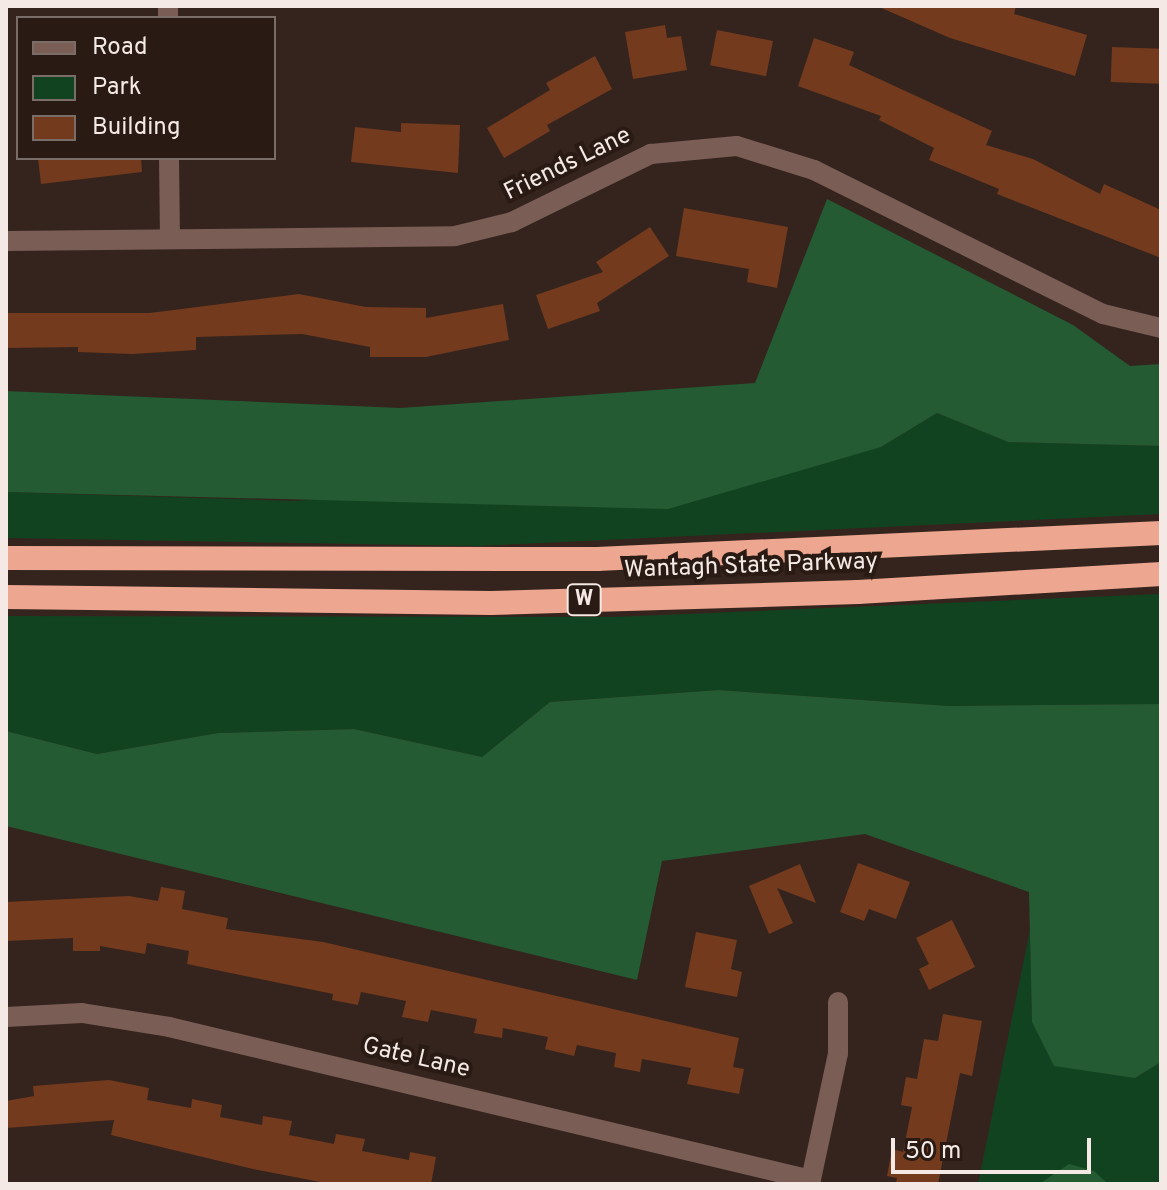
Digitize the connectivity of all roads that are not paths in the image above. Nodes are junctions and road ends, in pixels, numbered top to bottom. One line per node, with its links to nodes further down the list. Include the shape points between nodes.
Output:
1 (169, 160): 2 (street)
2 (170, 238): 3 (street, Friends Lane); 4 (street, Friends Lane, via 455,236 512,222 651,154 737,146 814,170 1103,314)
3 (6, 241)
4 (1161, 328)
5 (1161, 533): 6 (highway, Wantagh State Parkway / W, via 582,559)
6 (6, 558)
7 (1161, 574): 8 (highway, Wantagh State Parkway / W, via 858,592 491,603)
8 (6, 597)
9 (838, 1002): 11 (street, via 838,1053)
10 (6, 1017): 11 (street, Gate Lane, via 82,1013 169,1027)
11 (811, 1182)

